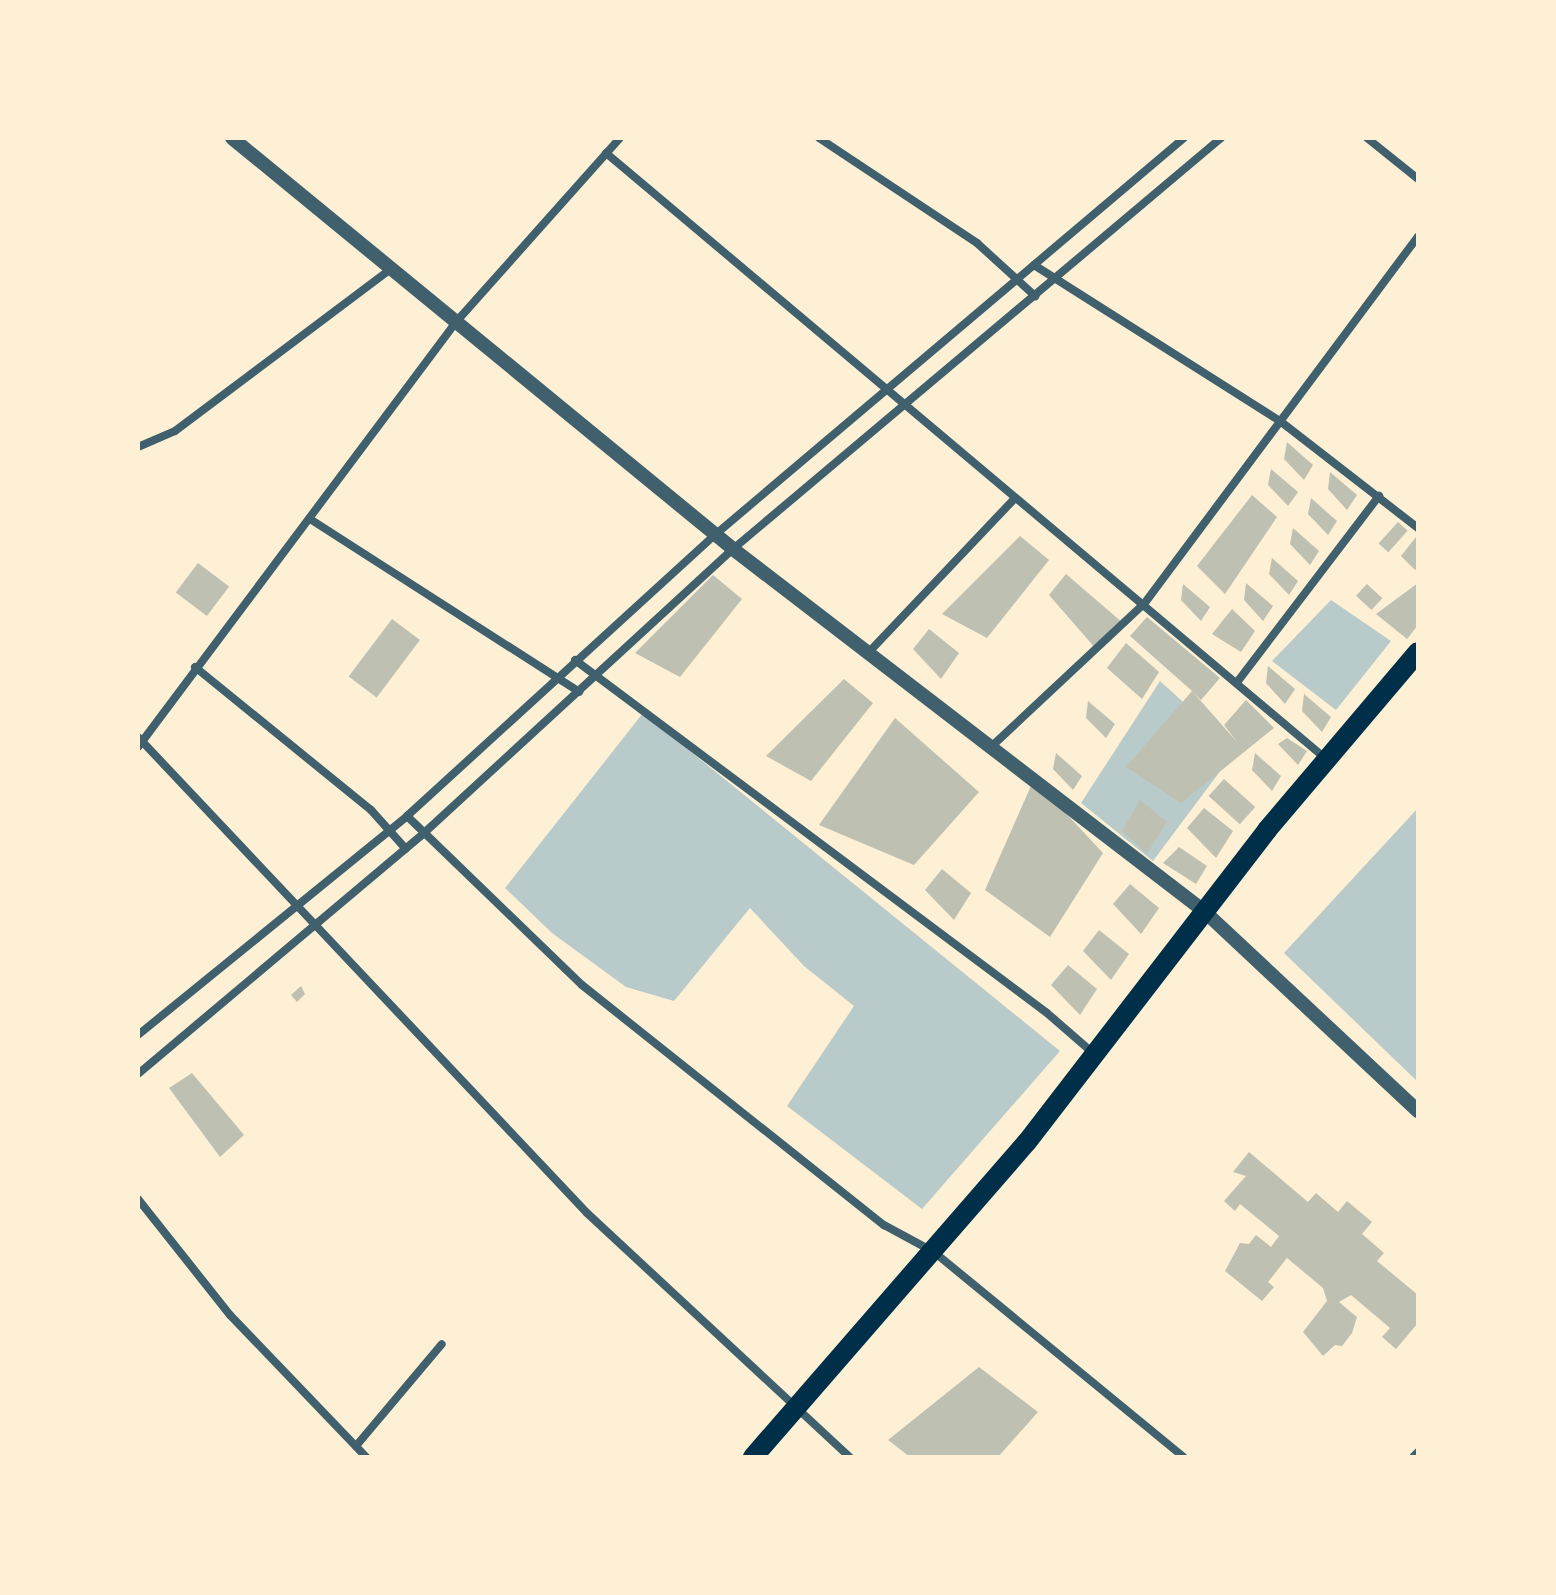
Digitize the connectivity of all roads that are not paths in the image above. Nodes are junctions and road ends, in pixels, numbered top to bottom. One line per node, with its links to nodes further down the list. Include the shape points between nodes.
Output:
1 (232, 138): 11 (street)
2 (620, 138): 7 (street)
3 (819, 138): 13 (street, via 977,243)
4 (1184, 138): 10 (street)
5 (1221, 138): 12 (street)
6 (1367, 138): 8 (street)
7 (606, 153): 15 (street); 16 (street)
8 (1418, 179)
9 (1418, 237): 18 (street)
10 (1034, 265): 12 (street); 13 (street)
11 (391, 269): 15 (street); 19 (street, via 175,431)
12 (1057, 277): 14 (street); 18 (street)
13 (1017, 279): 14 (street); 16 (street)
14 (1035, 296): 17 (street)
15 (456, 322): 22 (street); 24 (street)
16 (885, 390): 17 (street); 24 (street)
17 (903, 406): 21 (street); 25 (street)
18 (1280, 421): 20 (street); 26 (street)
19 (138, 447)
20 (1379, 496): 23 (street); 33 (street)
21 (1015, 498): 26 (street); 27 (street)
22 (310, 519): 30 (street); 31 (street)
23 (1418, 528)
24 (716, 534): 25 (street); 29 (street)
25 (733, 549): 27 (street); 32 (street)
26 (1144, 604): 33 (street); 36 (street)
27 (869, 652): 36 (street)
28 (1418, 652): 37 (highway)
29 (575, 660): 31 (street); 32 (street)
30 (195, 667): 35 (street); 39 (street)
31 (557, 676): 34 (street); 38 (street)
32 (593, 677): 34 (street); 46 (street, via 1047,1013)
33 (1238, 681): 37 (street)
34 (579, 692): 40 (street)
35 (140, 741): 42 (street)
36 (992, 746): 43 (street)
37 (1325, 758): 43 (highway)
38 (407, 816): 39 (street); 40 (street)
39 (390, 830): 41 (street); 42 (street)
40 (424, 833): 41 (street); 50 (street, via 582,985 884,1225)
41 (406, 849): 44 (street)
42 (298, 908): 44 (street); 45 (street)
43 (1204, 911): 46 (highway); 48 (street)
44 (312, 926): 47 (street); 52 (street, via 587,1213)
45 (138, 1035)
46 (1093, 1053): 50 (highway)
47 (138, 1074)
48 (1418, 1111)
49 (138, 1199): 53 (street, via 230,1315)
50 (934, 1252): 52 (highway); 58 (street)
51 (442, 1344): 53 (street)
52 (797, 1411): 56 (highway); 57 (street)
53 (356, 1446): 55 (street)
54 (1418, 1452): 59 (street)
55 (366, 1457)
56 (753, 1457)
57 (850, 1457)
58 (1184, 1457)
59 (1413, 1457)

